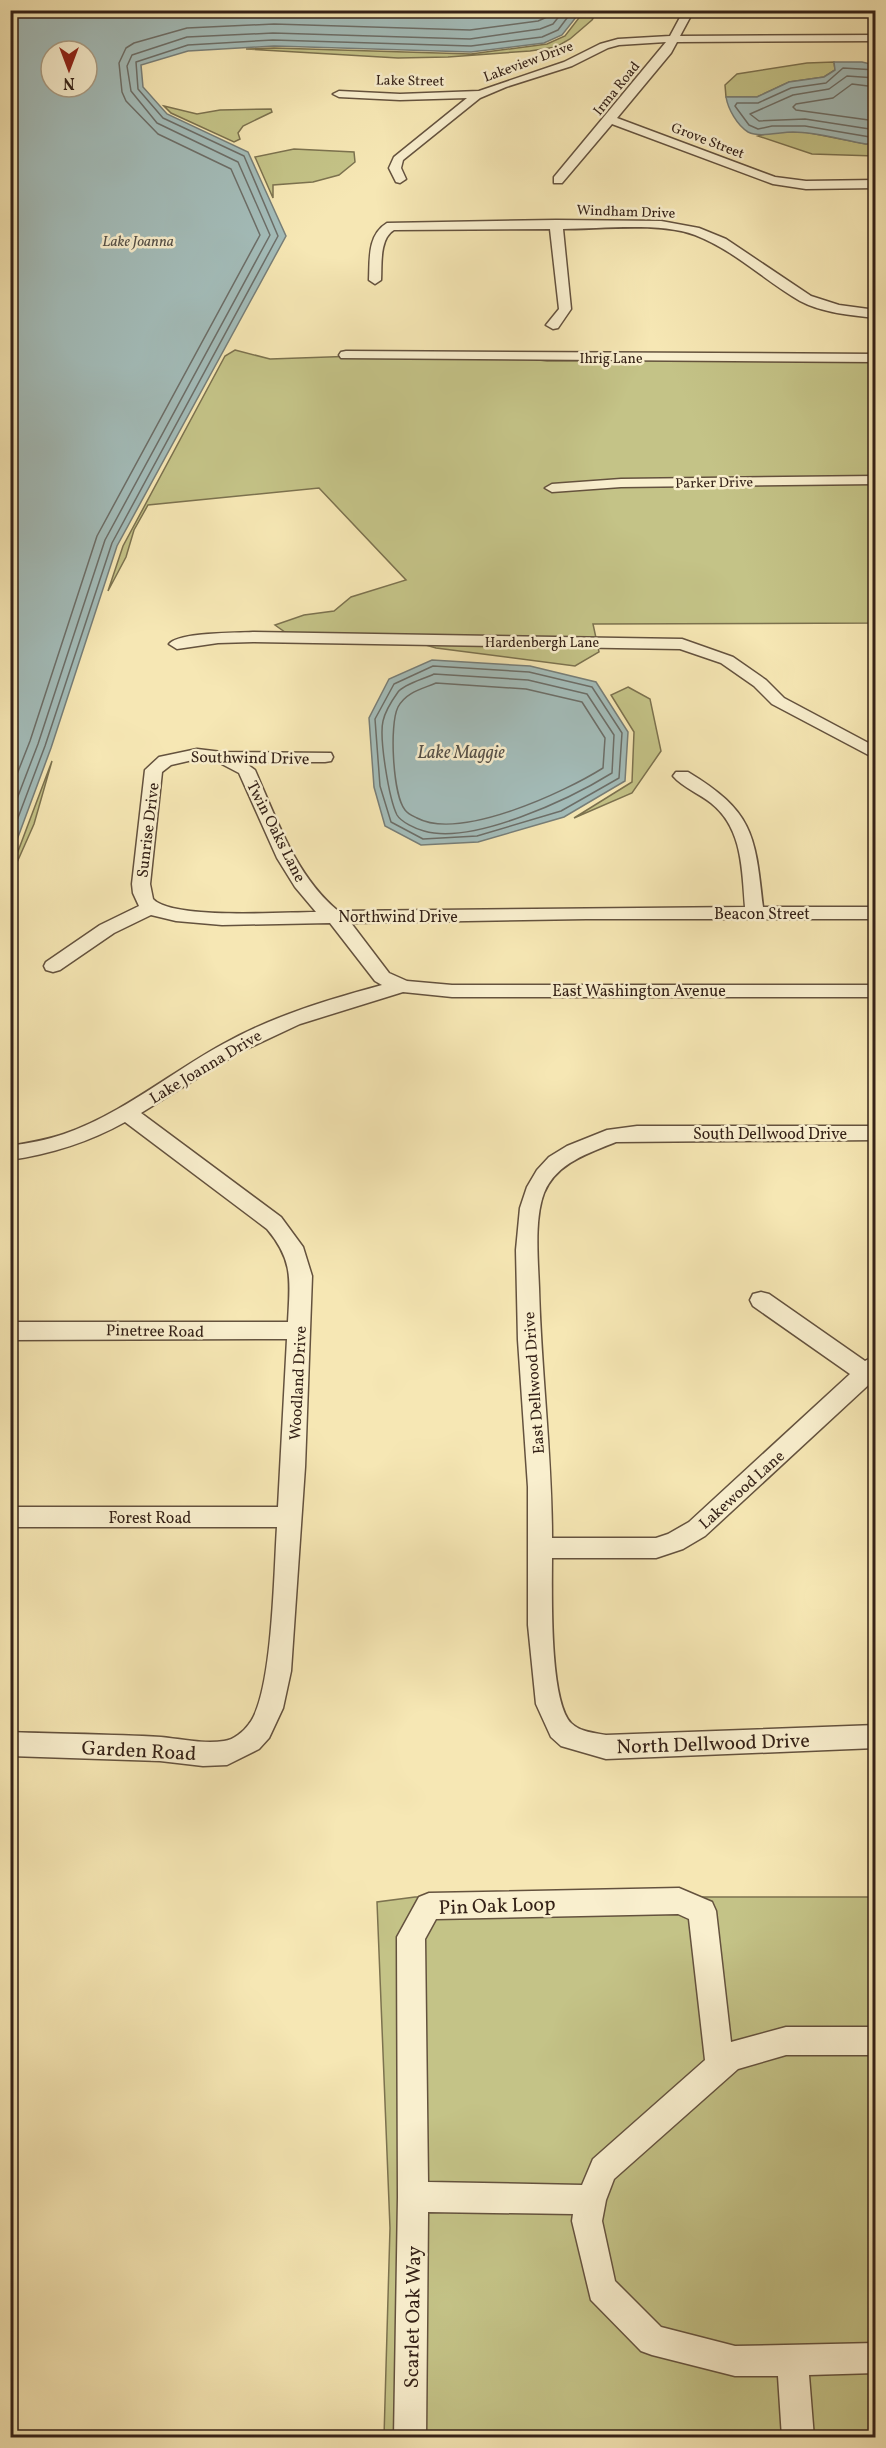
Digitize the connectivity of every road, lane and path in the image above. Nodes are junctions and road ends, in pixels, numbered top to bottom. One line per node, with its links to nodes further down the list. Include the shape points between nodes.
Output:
1 (690, 10): 3 (street, Irma Road)
2 (876, 38): 3 (street, Lakeview Drive)
3 (674, 39): 5 (street, Lakeview Drive, via 609,44 568,64); 6 (street, Irma Road)
4 (339, 94): 5 (street, Lake Street)
5 (481, 94): 7 (street, Lakeview Drive, via 398,159 394,168)
6 (610, 119): 8 (street, Irma Road); 9 (street, Grove Street, via 758,175 796,184)
7 (400, 178)
8 (558, 180)
9 (876, 184)
10 (556, 224): 11 (street, Windham Drive, via 390,227 379,236); 12 (street, Windham Drive, via 649,224 695,231 734,249 806,299 837,309); 13 (street, via 565,309)
11 (375, 280)
12 (876, 314)
13 (553, 325)
14 (346, 355): 15 (street, Ihrig Lane)
15 (876, 358)
16 (876, 480): 17 (street, Parker Drive, via 621,483)
17 (552, 488)
18 (177, 644): 19 (street, Hardenbergh Lane, via 253,637 682,644 727,660 778,701)
19 (876, 754)
20 (176, 757): 21 (street, Southwind Drive); 24 (street, Sunrise Drive, via 154,771 141,884 142,897)
21 (222, 757): 22 (street, Southwind Drive); 28 (street, Twin Oaks Lane, via 246,770 286,858 315,901)
22 (325, 757)
23 (682, 776): 26 (street, via 722,801 741,826 747,841)
24 (150, 908): 28 (street, Northwind Drive, via 162,914 211,918); 29 (street, via 107,929)
25 (649, 913): 26 (street, Beacon Street); 28 (street, Northwind Drive)
26 (755, 913): 27 (street, Beacon Street)
27 (876, 913)
28 (333, 916): 30 (street, Twin Oaks Lane, via 382,976)
29 (53, 966)
30 (402, 986): 31 (street, East Washington Avenue, via 452,991); 32 (street, Lake Joanna Drive, via 339,1003 268,1029 188,1072)
31 (876, 991)
32 (128, 1114): 35 (street, Lake Joanna Drive, via 64,1143); 37 (street, Woodland Drive, via 249,1202 291,1242 301,1276)
33 (664, 1133): 34 (street, South Dellwood Drive); 42 (street, East Dellwood Drive, via 596,1140 556,1162 534,1192 527,1250)
34 (876, 1133)
35 (10, 1153)
36 (761, 1300): 39 (street)
37 (299, 1330): 38 (street, Pinetree Road); 41 (street, Woodland Drive)
38 (10, 1331)
39 (871, 1369): 42 (street, Lakewood Lane, via 743,1489 682,1538 656,1548)
40 (10, 1516): 41 (street, Forest Road)
41 (290, 1517): 44 (street, Woodland Drive, via 279,1671)
42 (541, 1548): 43 (street, East Dellwood Drive, via 544,1671 549,1704)
43 (557, 1724): 45 (street, North Dellwood Drive, via 570,1738 606,1747)
44 (260, 1730): 46 (street, Garden Road, via 250,1741 227,1753)
45 (876, 1736)
46 (10, 1744)
47 (876, 2041): 48 (street, via 786,2041 730,2057)
48 (720, 2066): 49 (street, Pin Oak Loop, via 702,1911 679,1901 429,1906 411,1937); 50 (street, via 603,2169)
49 (413, 2197): 50 (street); 53 (street, Scarlet Oak Way)
50 (591, 2200): 52 (street, via 587,2221 602,2289 652,2340 735,2361)
51 (876, 2358): 52 (street)
52 (792, 2361): 54 (street)
53 (410, 2438)
54 (798, 2438)

